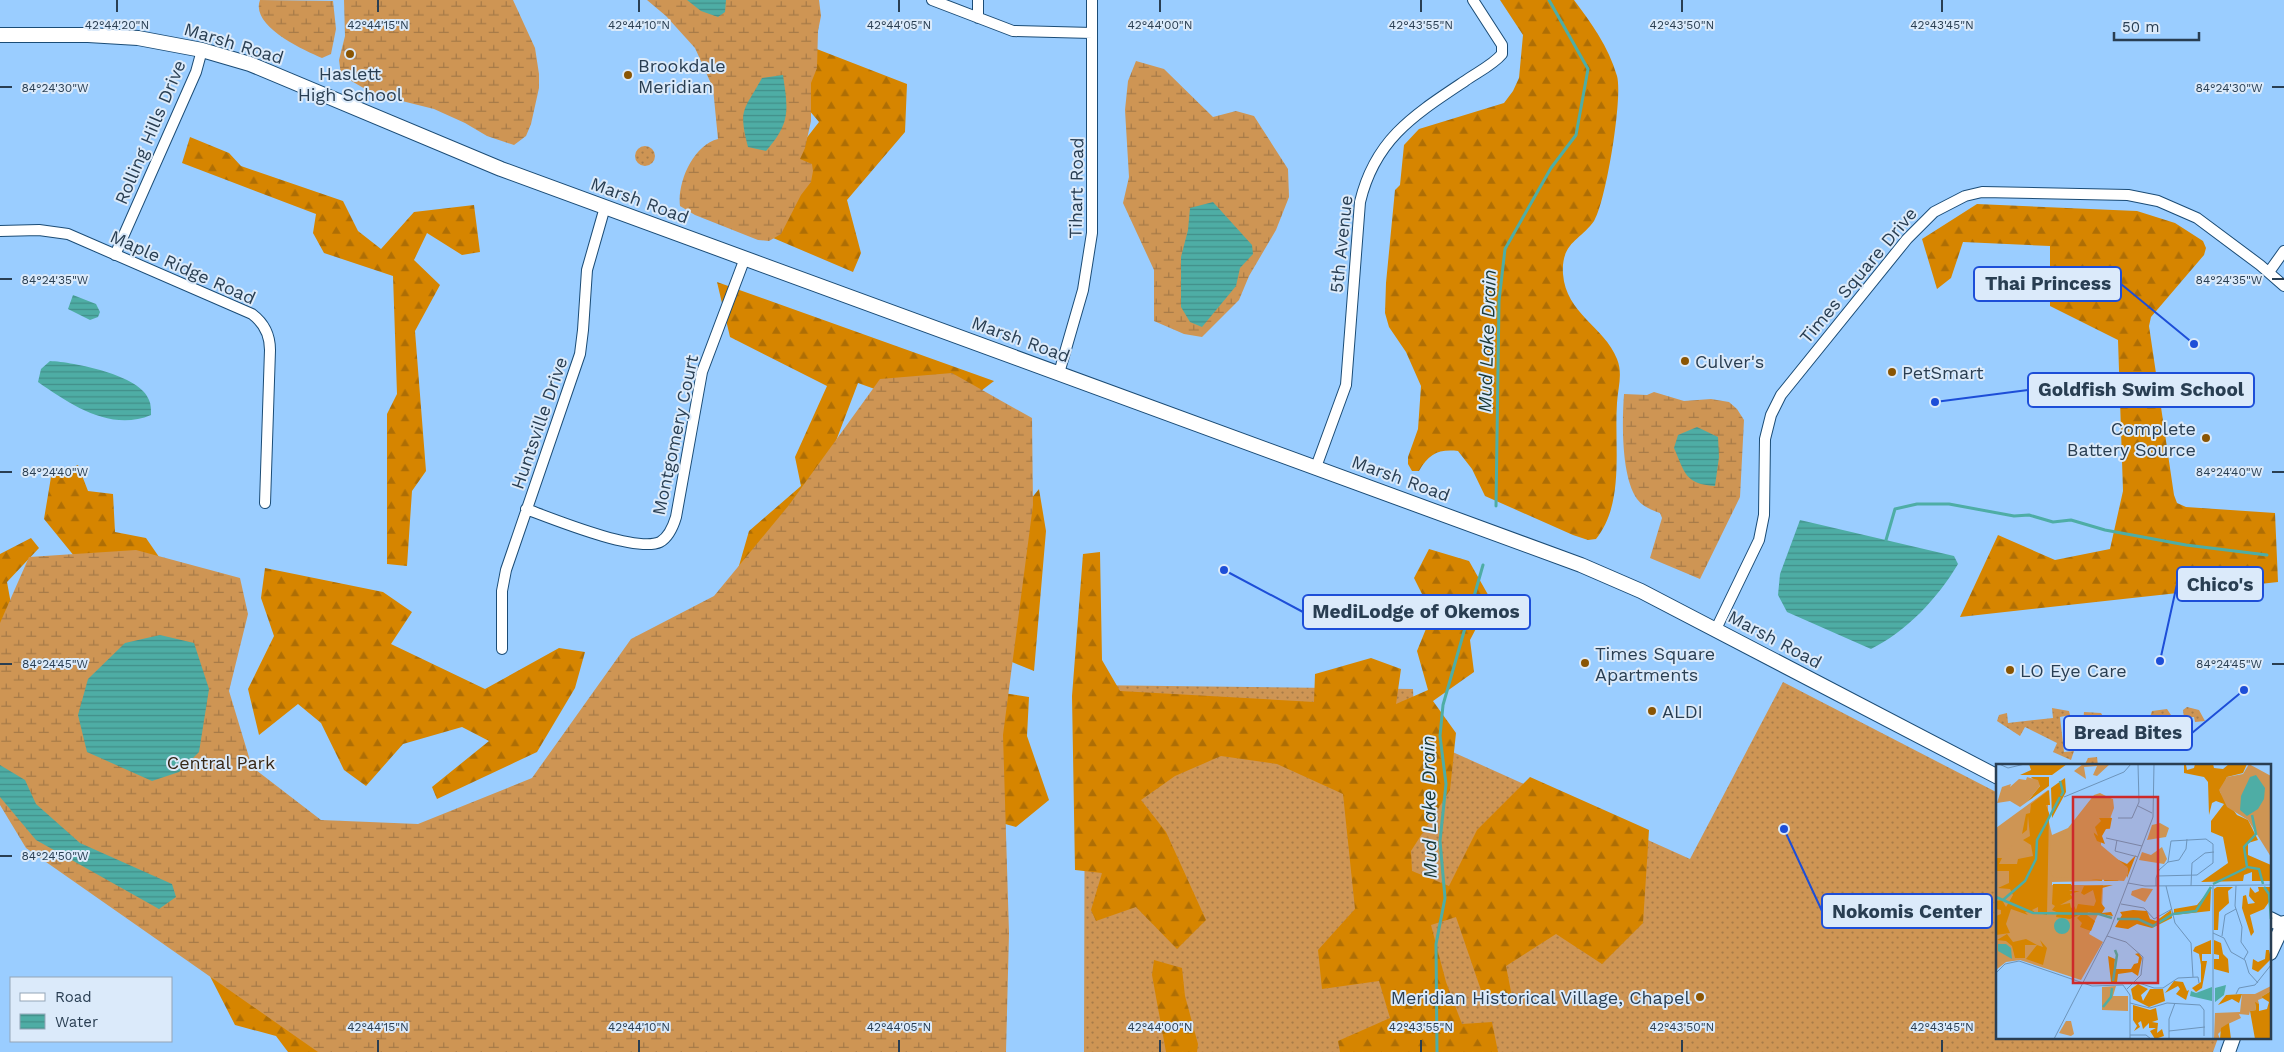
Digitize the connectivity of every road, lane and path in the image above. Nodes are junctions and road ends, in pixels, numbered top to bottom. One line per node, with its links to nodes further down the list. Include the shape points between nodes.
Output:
1 (932, 0): 5 (street)
2 (978, 0): 5 (street)
3 (1092, 0): 6 (street, Tihart Road)
4 (1473, 0): 17 (street, 5th Avenue, via 1502,45 1502,54 1408,120 1388,140 1370,170 1360,202 1346,385)
5 (978, 18): 6 (street, via 1022,32)
6 (1092, 33): 16 (street, Tihart Road, via 1092,233 1084,290)
7 (0, 35): 8 (main road, Marsh Road, via 138,38)
8 (202, 50): 9 (main road, Marsh Road, via 277,74 501,169); 12 (street, Rolling Hills Drive, via 196,72)
9 (605, 207): 13 (main road, Marsh Road); 19 (street, Huntsville Drive, via 587,270 580,354)
10 (0, 231): 12 (street, Maple Ridge Road, via 59,232)
11 (2284, 250): 14 (street)
12 (116, 255): 18 (street, Maple Ridge Road, via 252,314 266,329 270,350)
13 (745, 258): 16 (main road, Marsh Road); 19 (street, Montgomery Court, via 702,372 676,517 667,537 654,544 632,543)
14 (2269, 272): 15 (street, Times Square Drive); 20 (street, Times Square Drive, via 2197,218 2143,197 1982,192 1965,196 1934,212 1852,305 1775,405 1765,439 1761,534)
15 (2284, 286)
16 (1059, 373): 17 (main road, Marsh Road)
17 (1316, 466): 20 (main road, Marsh Road, via 1581,565)
18 (265, 503)
19 (526, 509): 21 (street, Huntsville Drive, via 504,580)
20 (1716, 629): 22 (main road, Marsh Road)
21 (502, 649)
22 (1996, 776)
23 (2280, 923): 24 (main road)
24 (2272, 947)
25 (2232, 1040): 26 (main road)
26 (2228, 1052)

